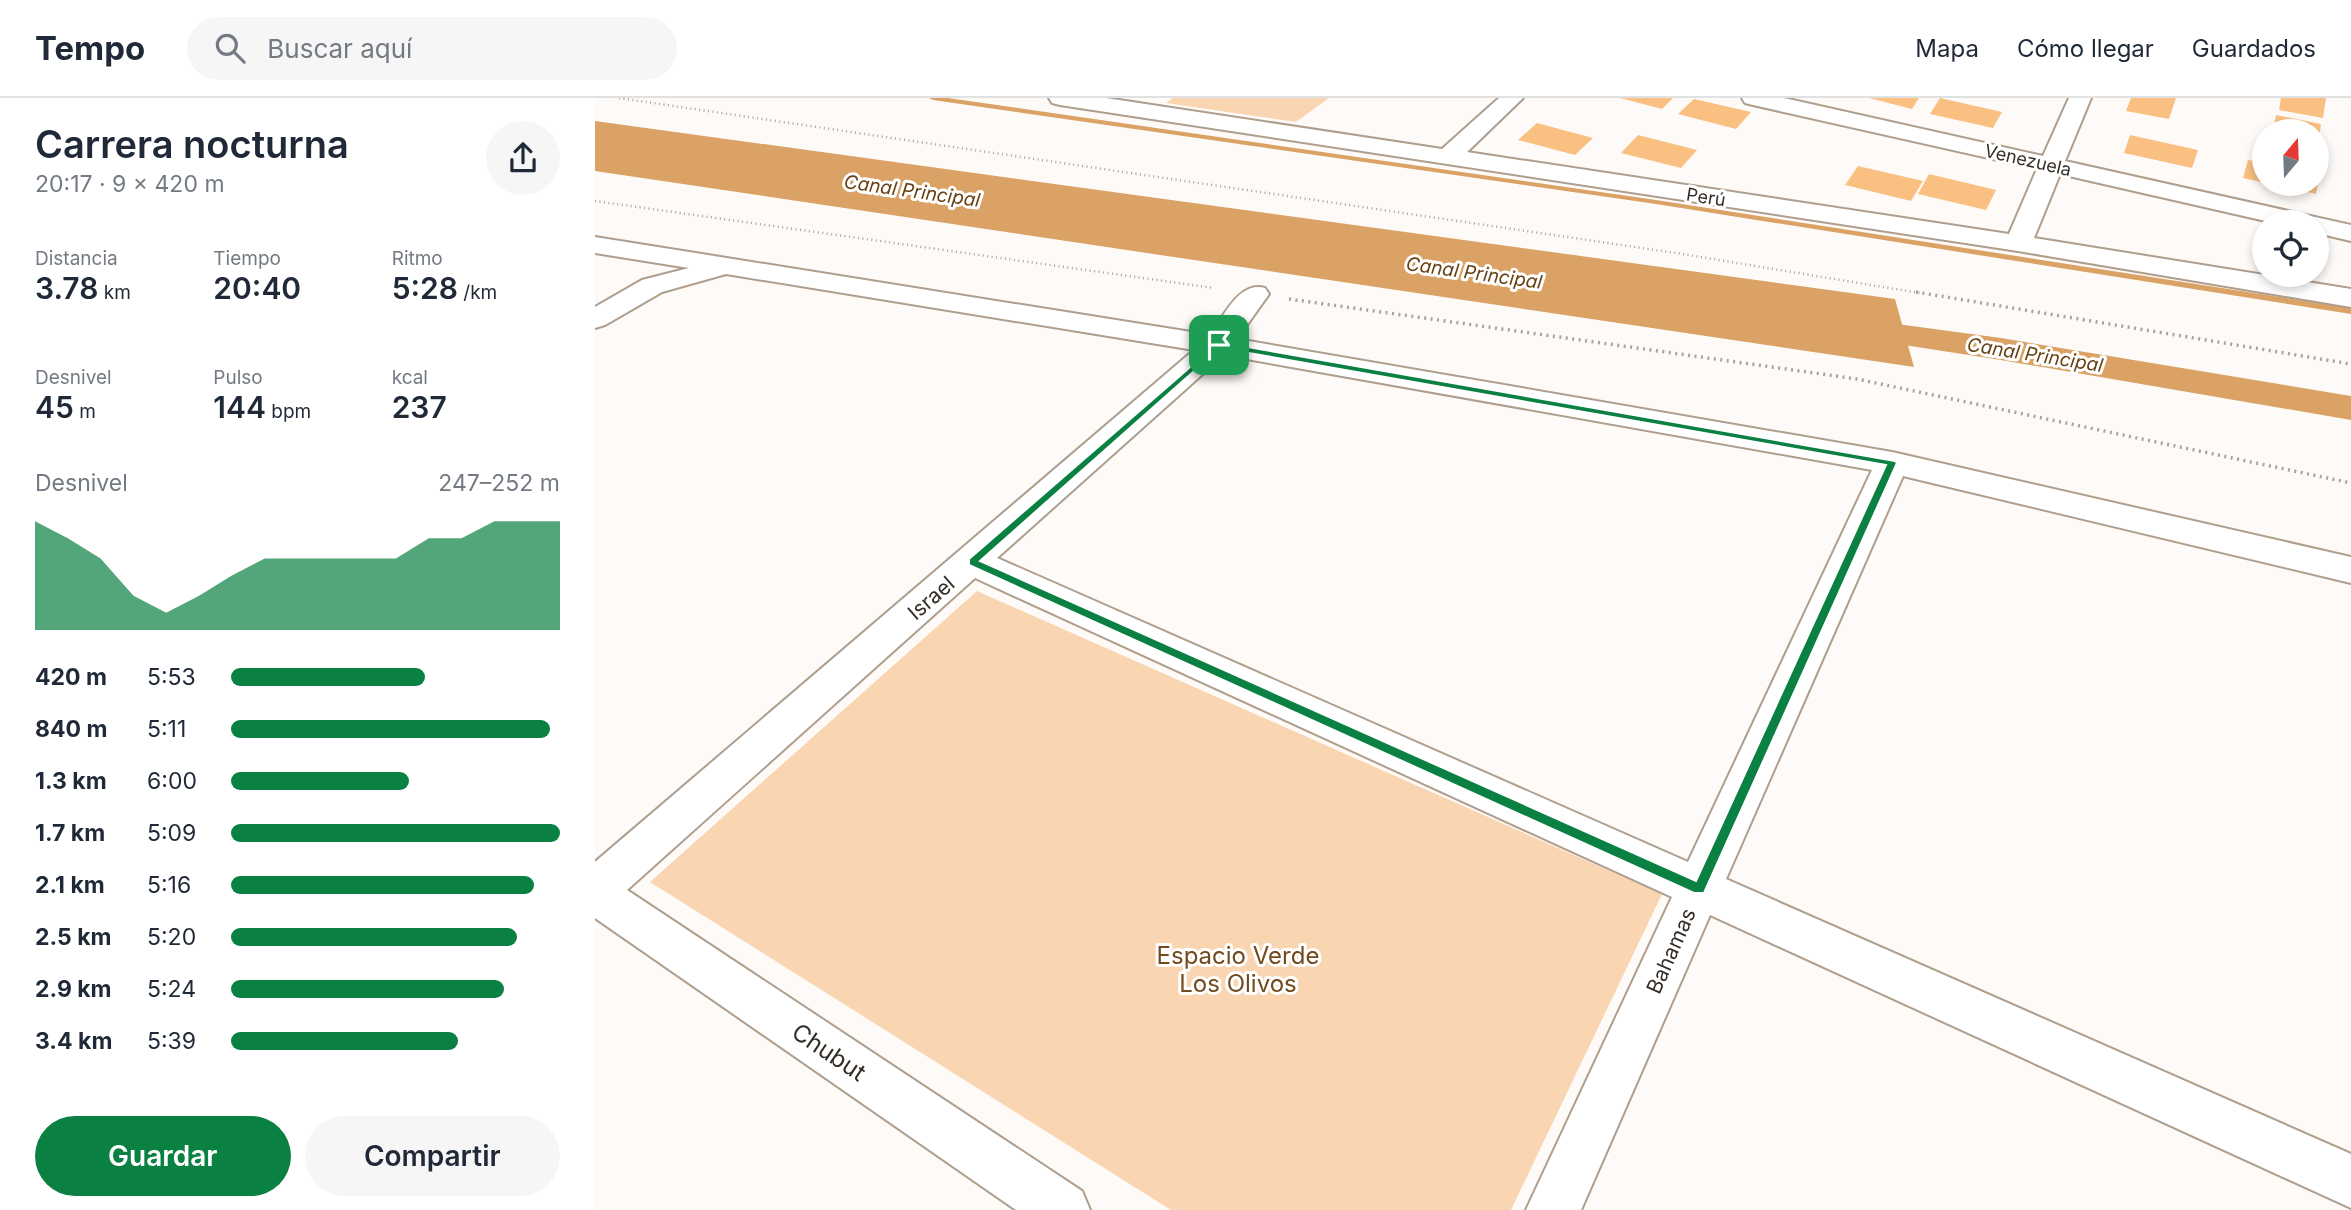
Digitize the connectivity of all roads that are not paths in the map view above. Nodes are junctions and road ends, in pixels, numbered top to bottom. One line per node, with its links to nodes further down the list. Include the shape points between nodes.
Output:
1 (1060, 98): 5 (street, Perú)
2 (1512, 98): 7 (street)
3 (1753, 98): 6 (street, Venezuela)
4 (2080, 98): 8 (street)
5 (1133, 102): 7 (street, Perú)
6 (1801, 103): 8 (street, Venezuela)
7 (1445, 158): 12 (street, Perú)
8 (2053, 166): 9 (street, Venezuela); 12 (street)
9 (2252, 210)
10 (2329, 228): 11 (street)
11 (2351, 233)
12 (2018, 243): 18 (street, Perú)
13 (595, 245): 14 (street)
14 (659, 254): 15 (street); 16 (street)
15 (731, 267): 16 (street); 20 (street)
16 (652, 286): 19 (street)
17 (1255, 294): 20 (street, Israel)
18 (2351, 298)
19 (595, 319)
20 (1219, 345): 21 (street); 22 (street, Israel)
21 (1892, 463): 23 (street); 24 (street, Bahamas)
22 (972, 562): 24 (street); 25 (street, Israel)
23 (2351, 570)
24 (1699, 888): 26 (street); 28 (street, Bahamas)
25 (595, 891): 27 (street, Chubut)
26 (2351, 1181)
27 (1063, 1210)
28 (1553, 1210)

